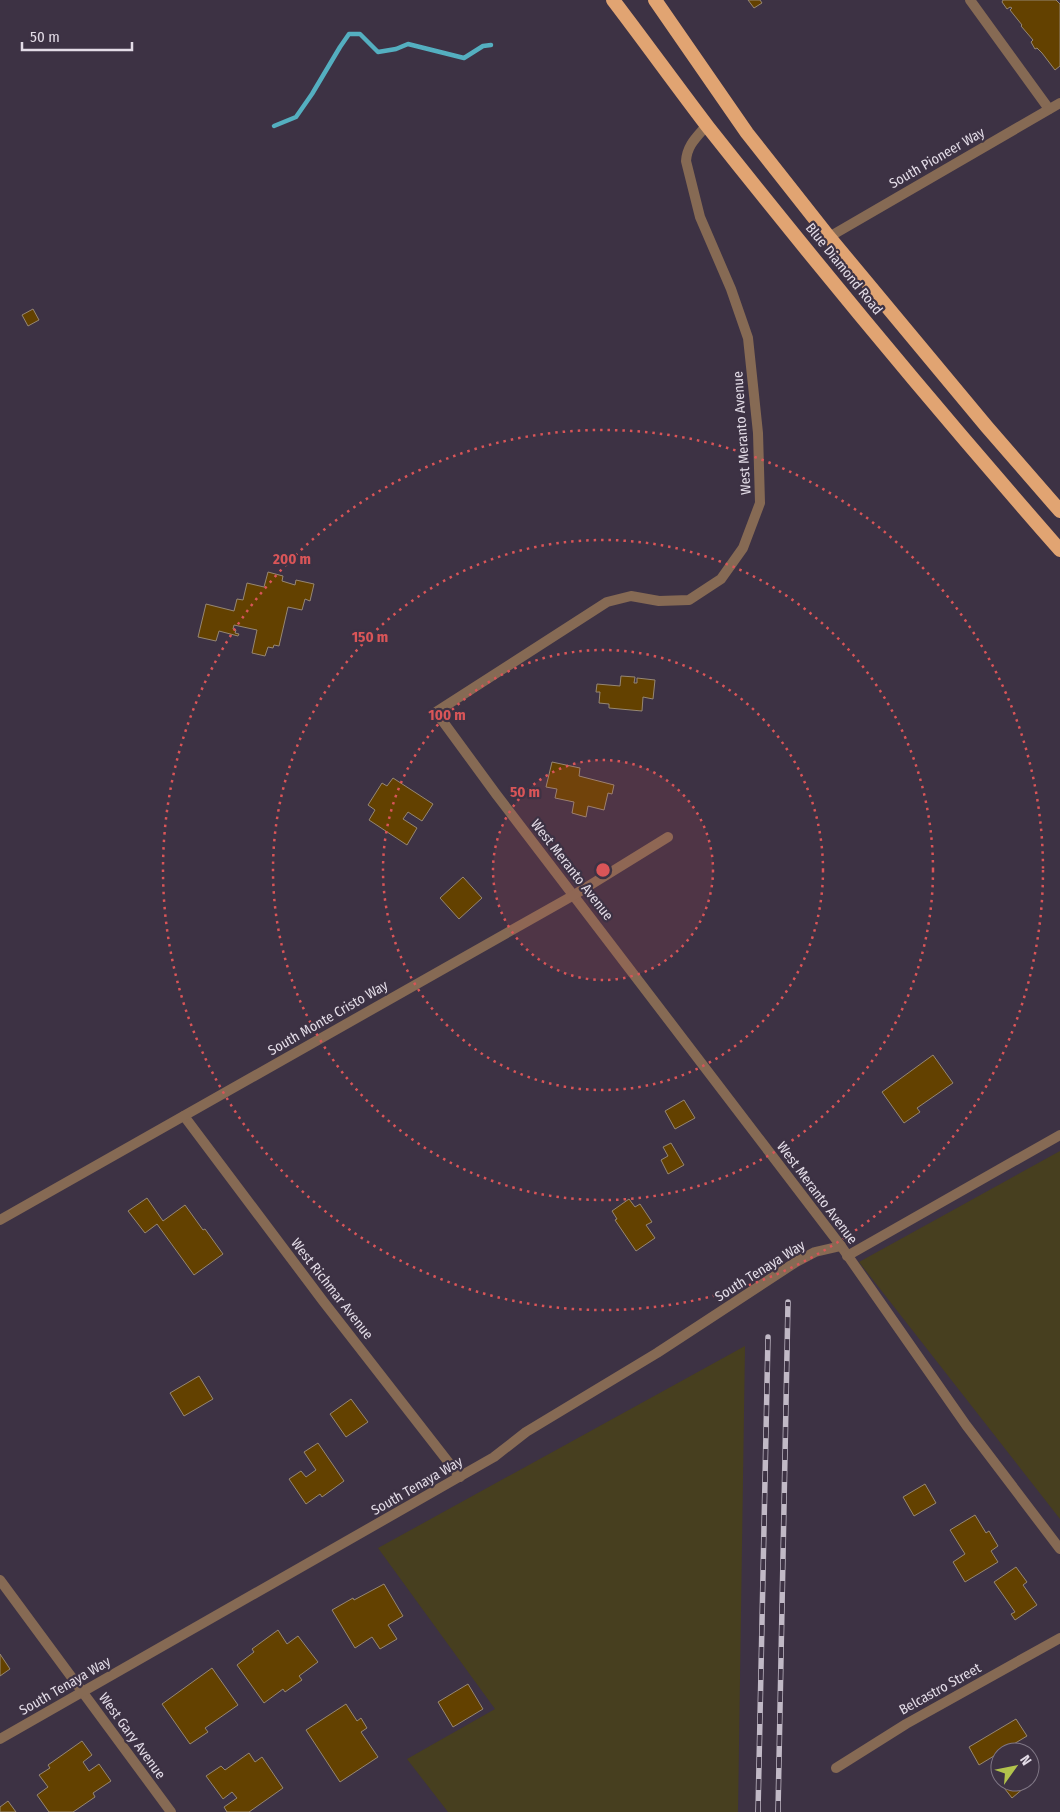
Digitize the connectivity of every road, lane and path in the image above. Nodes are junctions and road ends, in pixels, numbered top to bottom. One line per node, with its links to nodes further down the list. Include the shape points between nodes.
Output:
1 (613, 0): 6 (highway, Blue Diamond Road)
2 (654, 0): 7 (highway, Blue Diamond Road, via 748,133)
3 (970, 0): 5 (street)
4 (1060, 103): 5 (street, South Pioneer Way)
5 (1049, 109): 7 (street, South Pioneer Way)
6 (707, 126): 9 (highway, Blue Diamond Road, via 856,310); 11 (street, West Meranto Avenue, via 690,144 686,161 700,217 748,338 758,433 760,503 743,548 721,579 689,600 660,601 631,596 607,602 436,712)
7 (828, 237): 8 (highway, Blue Diamond Road)
8 (1060, 511)
9 (1060, 550)
10 (668, 837): 11 (street, South Monte Cristo Way)
11 (574, 895): 12 (street, South Monte Cristo Way); 15 (street, West Meranto Avenue)
12 (184, 1116): 14 (street, South Monte Cristo Way); 17 (street, West Richmar Avenue)
13 (1060, 1135): 16 (street)
14 (0, 1220)
15 (840, 1246): 16 (street, West Meranto Avenue); 17 (street, South Tenaya Way, via 815,1252 796,1262)
16 (847, 1256): 18 (street, West Meranto Avenue, via 966,1425)
17 (460, 1477): 21 (street, South Tenaya Way)
18 (1060, 1549)
19 (0, 1580): 21 (street, West Gary Avenue)
20 (1060, 1638): 23 (street, Belcastro Street, via 906,1724)
21 (82, 1692): 22 (street, South Tenaya Way); 24 (street, West Gary Avenue)
22 (0, 1739)
23 (836, 1768)
24 (171, 1812)

